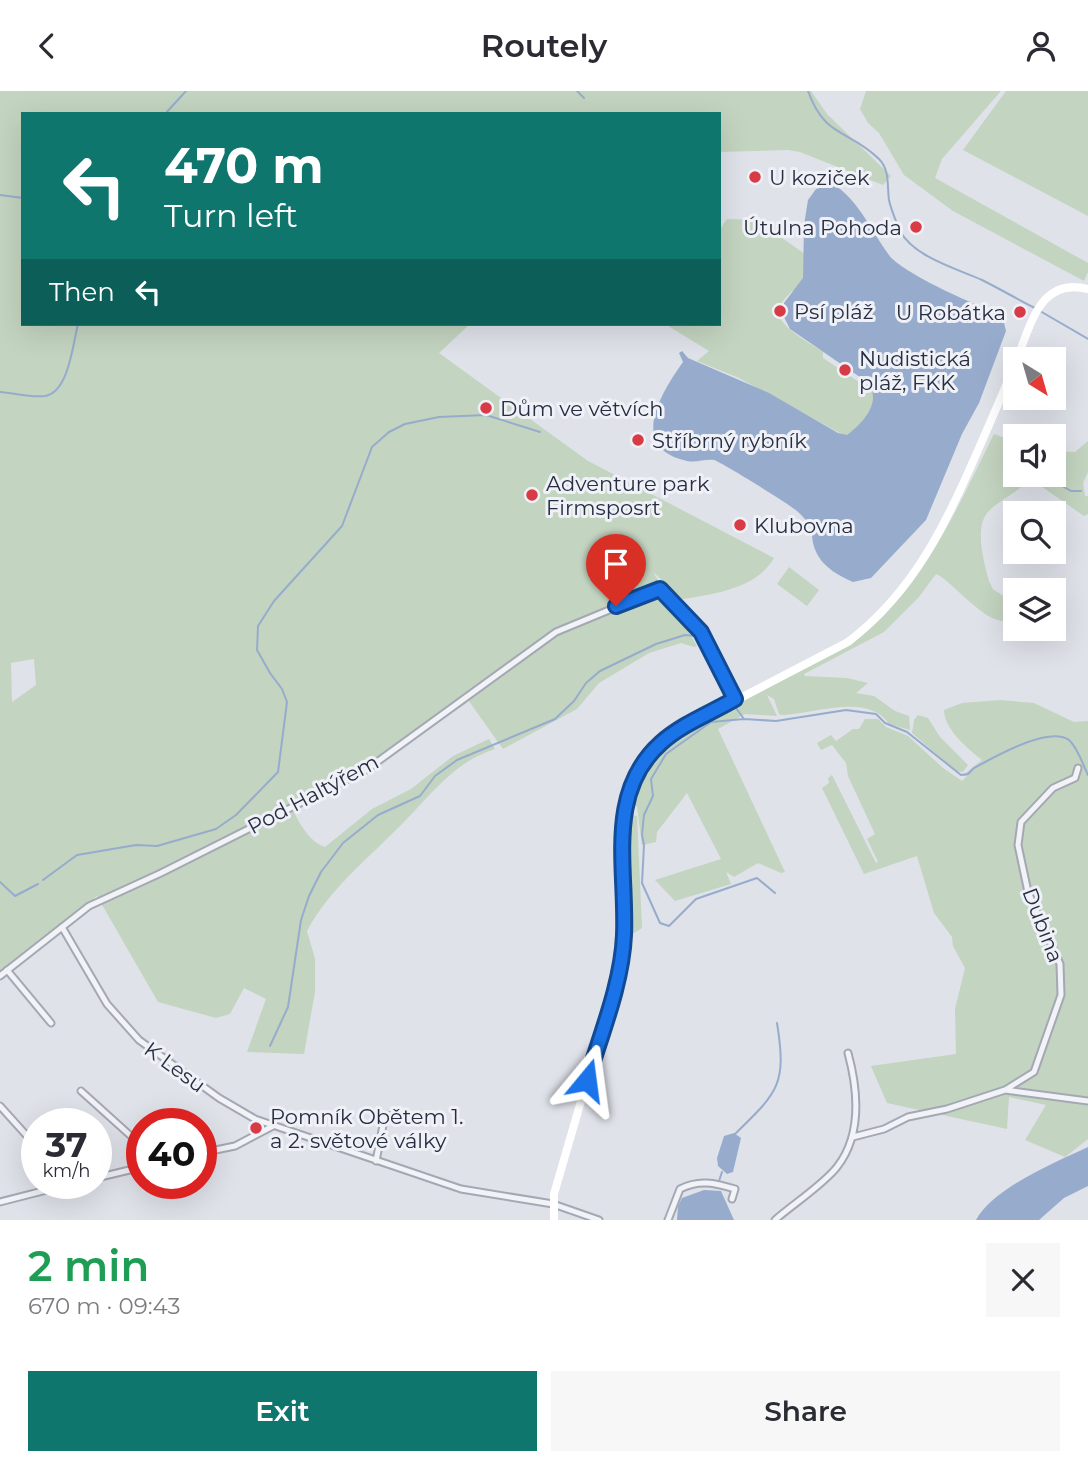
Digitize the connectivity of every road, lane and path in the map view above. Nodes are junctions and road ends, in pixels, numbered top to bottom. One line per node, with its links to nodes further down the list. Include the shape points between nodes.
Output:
1 (1084, 288): 2 (street, via 1063,287 1038,309)
2 (1022, 347)
3 (1003, 391): 4 (street, via 942,530 890,604 848,642)
4 (735, 699): 6 (street, Pod Haltýřem, via 701,632 660,589 556,632 366,770 103,898); 25 (street, via 661,743 642,765 631,788 622,825 622,960)
5 (1078, 768): 11 (street, Dubina, via 1074,778 1053,788 1021,822 1018,845 1023,870 1034,908 1060,964 1061,995 1034,1072)
6 (62, 927): 7 (street, Pod Haltýřem); 16 (street, K Lesu, via 107,1004 139,1041 219,1098)
7 (7, 970): 8 (street, Pod Haltýřem); 9 (street)
8 (0, 976)
9 (51, 1023)
10 (848, 1053): 19 (street, via 855,1078)
11 (1005, 1090): 13 (street, Dubina); 19 (street, Dubina)
12 (82, 1091): 18 (street)
13 (1088, 1101)
14 (0, 1106): 17 (street)
15 (414, 1120): 21 (street, via 385,1115)
16 (273, 1126): 20 (street, via 235,1146); 21 (street, K Lesu)
17 (21, 1129)
18 (126, 1131)
19 (853, 1137): 29 (street, via 836,1168)
20 (217, 1150)
21 (376, 1161): 25 (street, K Lesu, via 461,1189)
22 (21, 1196): 24 (street)
23 (732, 1199): 28 (street, via 735,1189 711,1182 691,1184 680,1189)
24 (0, 1202)
25 (553, 1204): 26 (street); 27 (street, K Lesu)
26 (554, 1220)
27 (599, 1220)
28 (668, 1220)
29 (775, 1220)

